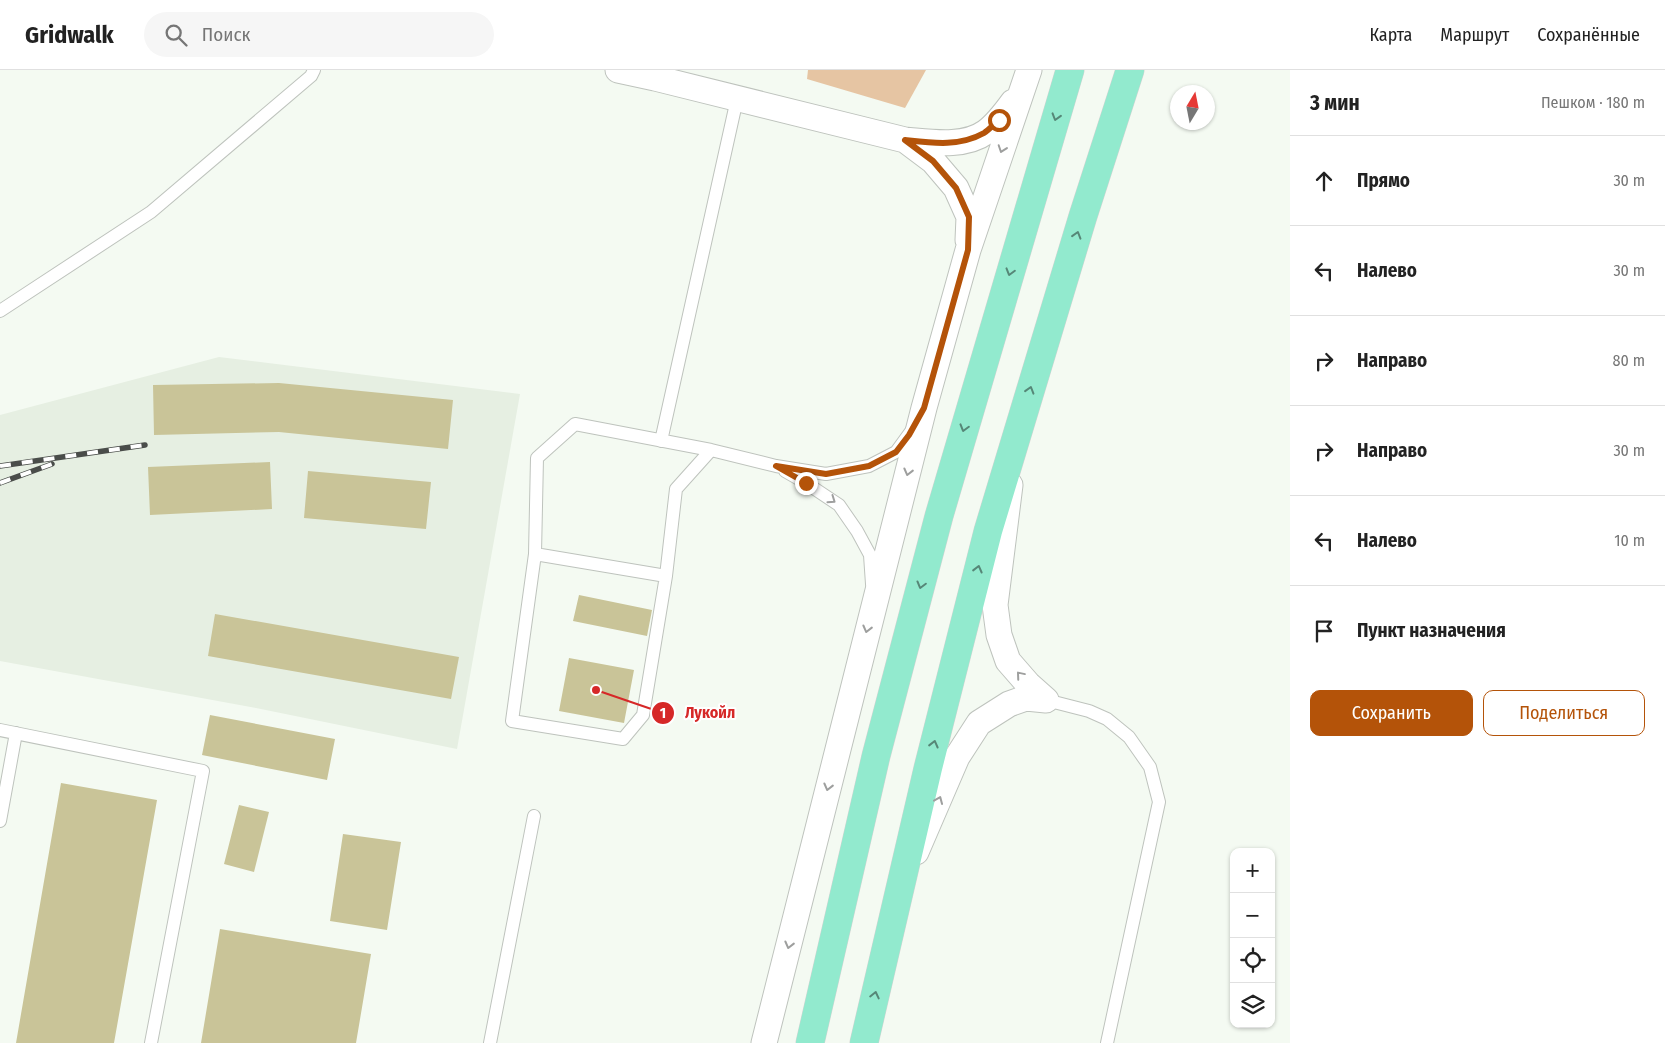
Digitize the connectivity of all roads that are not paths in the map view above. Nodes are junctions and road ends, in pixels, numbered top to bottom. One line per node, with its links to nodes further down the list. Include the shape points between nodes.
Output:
1 (314, 70): 9 (lane, via 311,76 151,212)
2 (618, 70): 6 (street)
3 (1070, 70): 27 (highway, one-way to 27, via 939,516 876,756)
4 (1130, 70): 11 (highway, one-way to 4)
5 (1026, 80): 7 (street, via 999,120 985,133 961,142); 8 (street, one-way to 8)
6 (737, 98): 7 (street); 12 (lane)
7 (905, 140): 8 (street, via 933,161 956,188 969,217)
8 (968, 250): 10 (street)
9 (0, 311)
10 (924, 408): 14 (lane, via 896,452 869,466 826,474); 17 (street, one-way to 17)
11 (1016, 437): 18 (street, one-way to 11, via 1008,661 999,635 995,605); 23 (highway, one-way to 11, via 988,531)
12 (661, 440): 13 (lane); 15 (lane, via 575,424 537,458)
13 (712, 450): 14 (lane); 16 (lane, via 676,489)
14 (776, 466): 17 (lane, one-way to 17, via 839,504 870,555)
15 (535, 554): 16 (lane); 16 (lane, via 512,720 623,739 642,715)
16 (666, 576)
17 (874, 603): 26 (street, one-way to 26)
18 (1046, 700): 23 (street, one-way to 18, via 957,757 979,723 1009,704 1026,698); 29 (lane, via 1107,719 1129,737 1150,767 1159,802)
19 (0, 730): 20 (lane)
20 (16, 733): 22 (lane); 24 (lane, via 202,771)
21 (534, 816): 25 (lane)
22 (0, 821)
23 (898, 893): 28 (highway, one-way to 23)
24 (151, 1043)
25 (490, 1043)
26 (764, 1043)
27 (810, 1043)
28 (864, 1043)
29 (1107, 1043)

